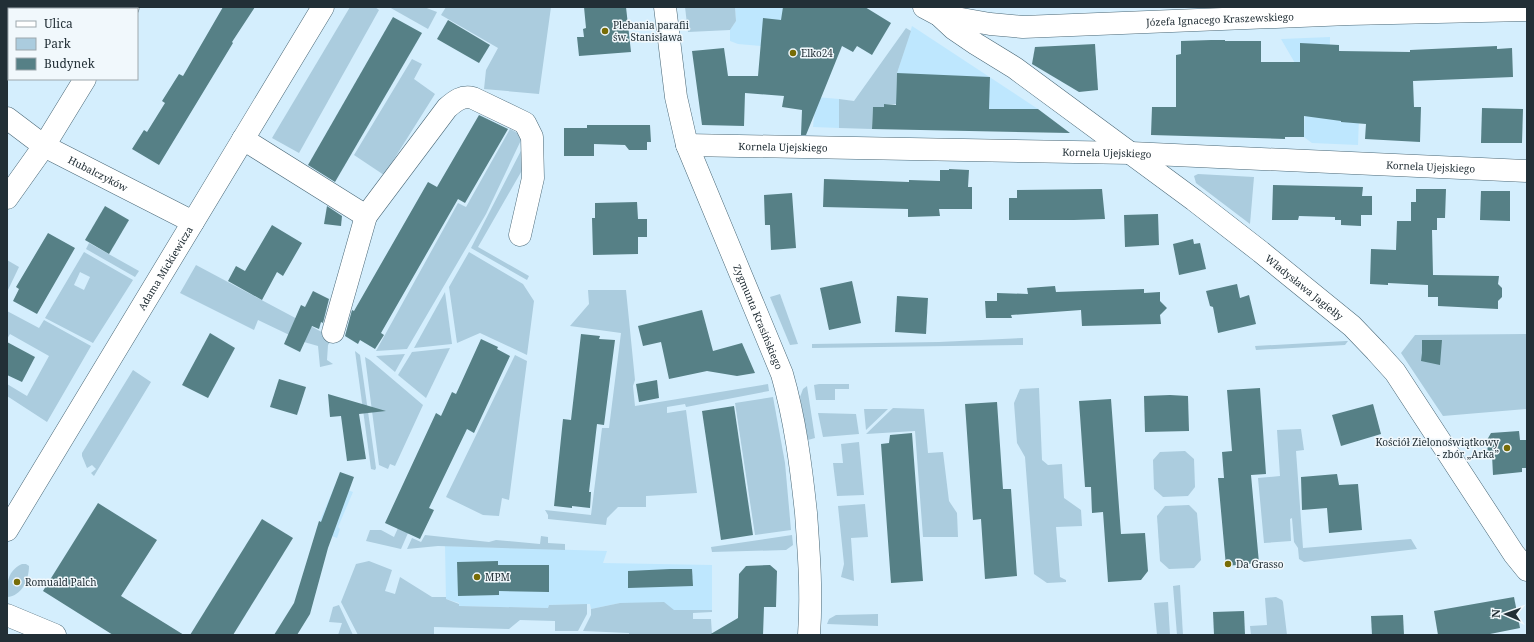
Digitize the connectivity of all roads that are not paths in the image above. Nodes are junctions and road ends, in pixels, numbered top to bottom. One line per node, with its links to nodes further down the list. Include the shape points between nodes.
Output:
1 (323, 7): 9 (street, Adama Mickiewicza)
2 (665, 7): 10 (street, Zygmunta Krasińskiego, via 676,97)
3 (936, 10): 5 (street, Józefa Ignacego Kraszewskiego); 6 (street, Władysława Jagiełły, via 954,29)
4 (1527, 10): 5 (street, Józefa Ignacego Kraszewskiego, via 1008,27)
5 (990, 24): 6 (street, Władysława Jagiełły)
6 (1015, 68): 12 (street, Władysława Jagiełły)
7 (84, 80): 11 (street)
8 (7, 118): 11 (street, Hubalczyków)
9 (242, 139): 15 (street); 16 (street, Adama Mickiewicza)
10 (687, 145): 12 (street, Kornela Ujejskiego); 23 (street, Zygmunta Krasińskiego, via 786,386 803,485 811,577)
11 (44, 146): 14 (street); 16 (street, Hubalczyków)
12 (1131, 153): 13 (street, Kornela Ujejskiego); 20 (street, Władysława Jagiełły, via 1296,280 1352,326 1376,351 1395,372)
13 (1527, 171)
14 (7, 198)
15 (366, 216): 17 (street, via 447,108 458,99 468,97 525,123 532,137 533,178); 18 (street)
16 (193, 222): 19 (street, Adama Mickiewicza)
17 (520, 235)
18 (333, 332)
19 (7, 530)
20 (1527, 570)
21 (7, 615): 22 (street)
22 (55, 635)
23 (809, 635)

